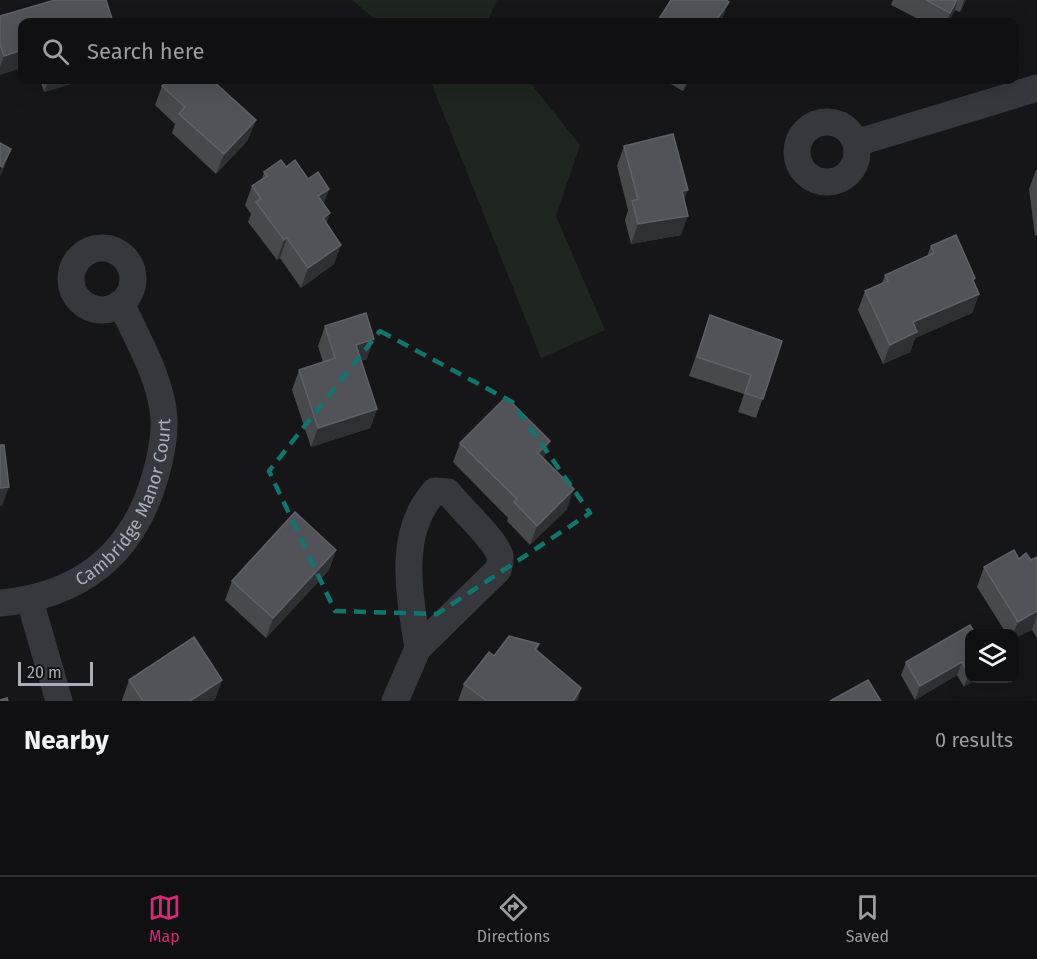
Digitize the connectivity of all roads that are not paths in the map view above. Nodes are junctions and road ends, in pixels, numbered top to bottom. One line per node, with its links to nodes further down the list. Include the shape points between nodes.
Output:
1 (1037, 88): 2 (street)
2 (856, 143)
3 (121, 303): 4 (street, Cambridge Manor Court, via 153,373 164,418 159,463 147,506 124,543 108,560 61,590)
4 (30, 601): 5 (street, Cambridge Manor Court); 7 (street)
5 (0, 603)
6 (418, 648): 6 (street, via 498,570 501,558 495,544 448,492 435,491 426,500 409,546 410,596); 8 (street)
7 (59, 701)
8 (395, 701)

